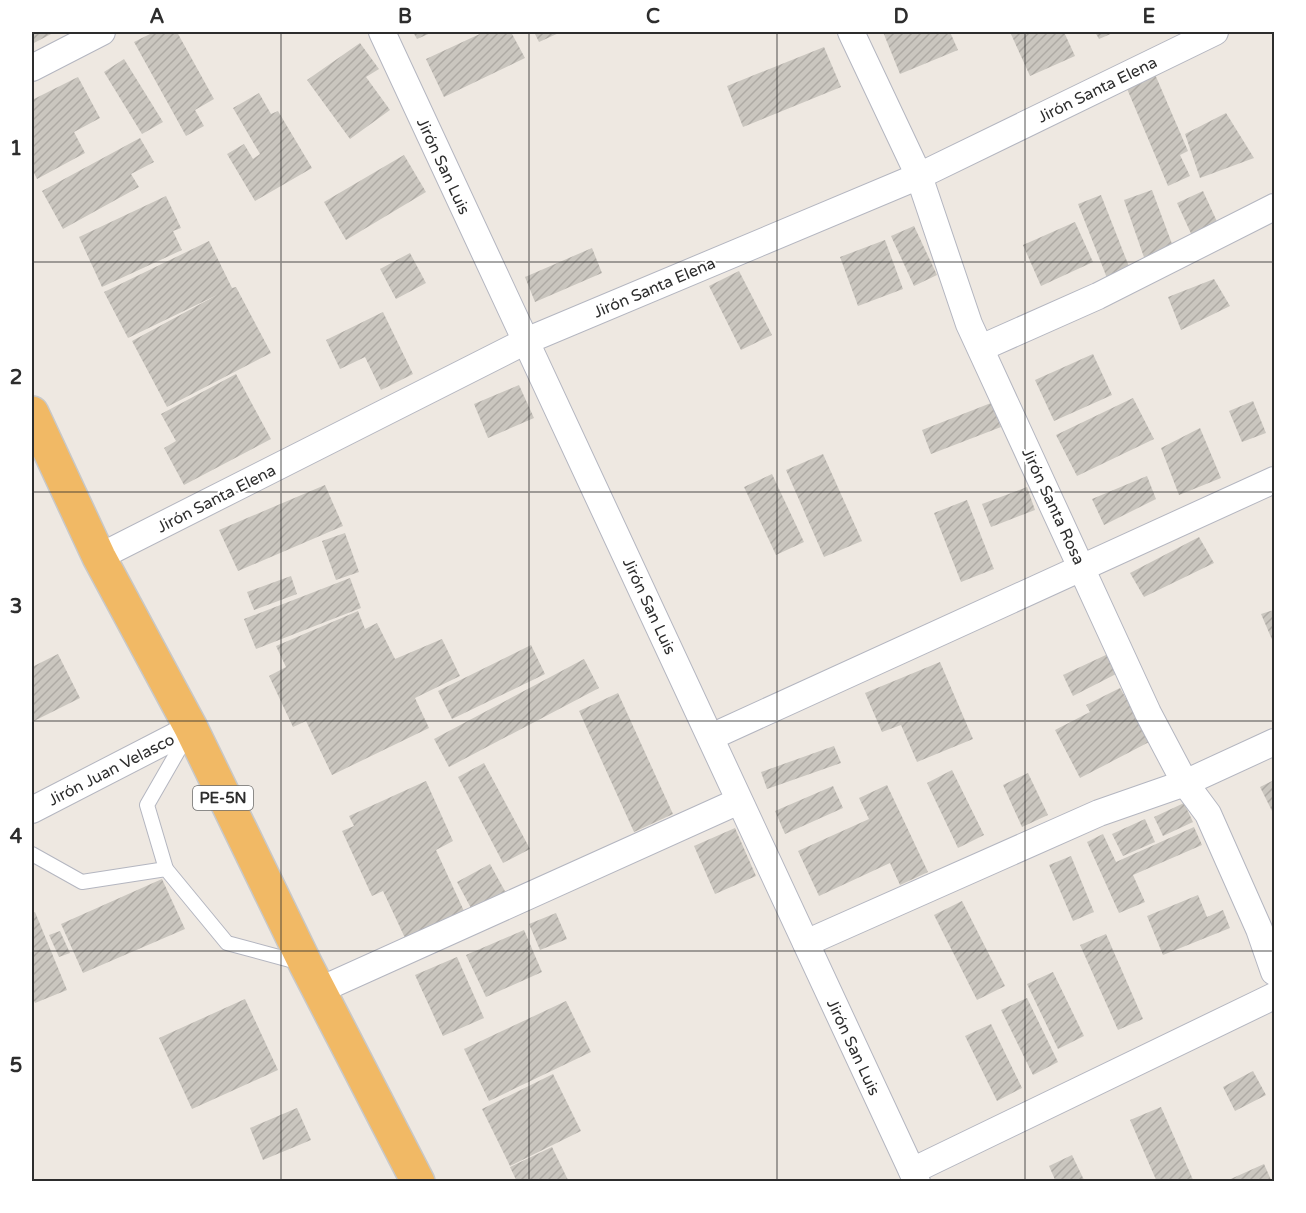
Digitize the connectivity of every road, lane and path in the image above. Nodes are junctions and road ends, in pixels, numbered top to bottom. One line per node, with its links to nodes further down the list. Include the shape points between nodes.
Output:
1 (102, 32): 5 (street)
2 (382, 32): 8 (street, Jirón San Luis)
3 (851, 32): 6 (street, Jirón Santa Rosa)
4 (1215, 32): 6 (street, Jirón Santa Elena)
5 (32, 68)
6 (919, 176): 8 (street, Jirón Santa Elena); 9 (street, Jirón Santa Rosa, via 969,324)
7 (1275, 207): 9 (street, via 1098,296)
8 (526, 341): 12 (street, Jirón Santa Elena); 15 (street, Jirón San Luis)
9 (981, 348): 13 (street, Jirón Santa Rosa)
10 (32, 413): 12 (highway, PE-5N)
11 (1275, 480): 13 (street)
12 (99, 557): 14 (highway, PE-5N)
13 (1083, 569): 15 (street); 17 (street, Jirón Santa Rosa, via 1148,713)
14 (191, 728): 19 (street, Jirón Juan Velasco); 21 (lane, via 147,805); 24 (highway, PE-5N)
15 (711, 737): 18 (street, Jirón San Luis)
16 (1275, 742): 17 (street)
17 (1185, 783): 22 (street, via 1099,813); 23 (street, Jirón Santa Rosa, via 1208,814)
18 (739, 801): 22 (street, Jirón San Luis); 24 (street)
19 (32, 810)
20 (32, 854): 21 (lane, via 82,882)
21 (166, 869): 24 (lane, via 227,944)
22 (806, 943): 26 (street, Jirón San Luis)
23 (1275, 972)
24 (313, 977): 27 (highway, PE-5N)
25 (1275, 996): 26 (street)
26 (914, 1176)
27 (418, 1182)

